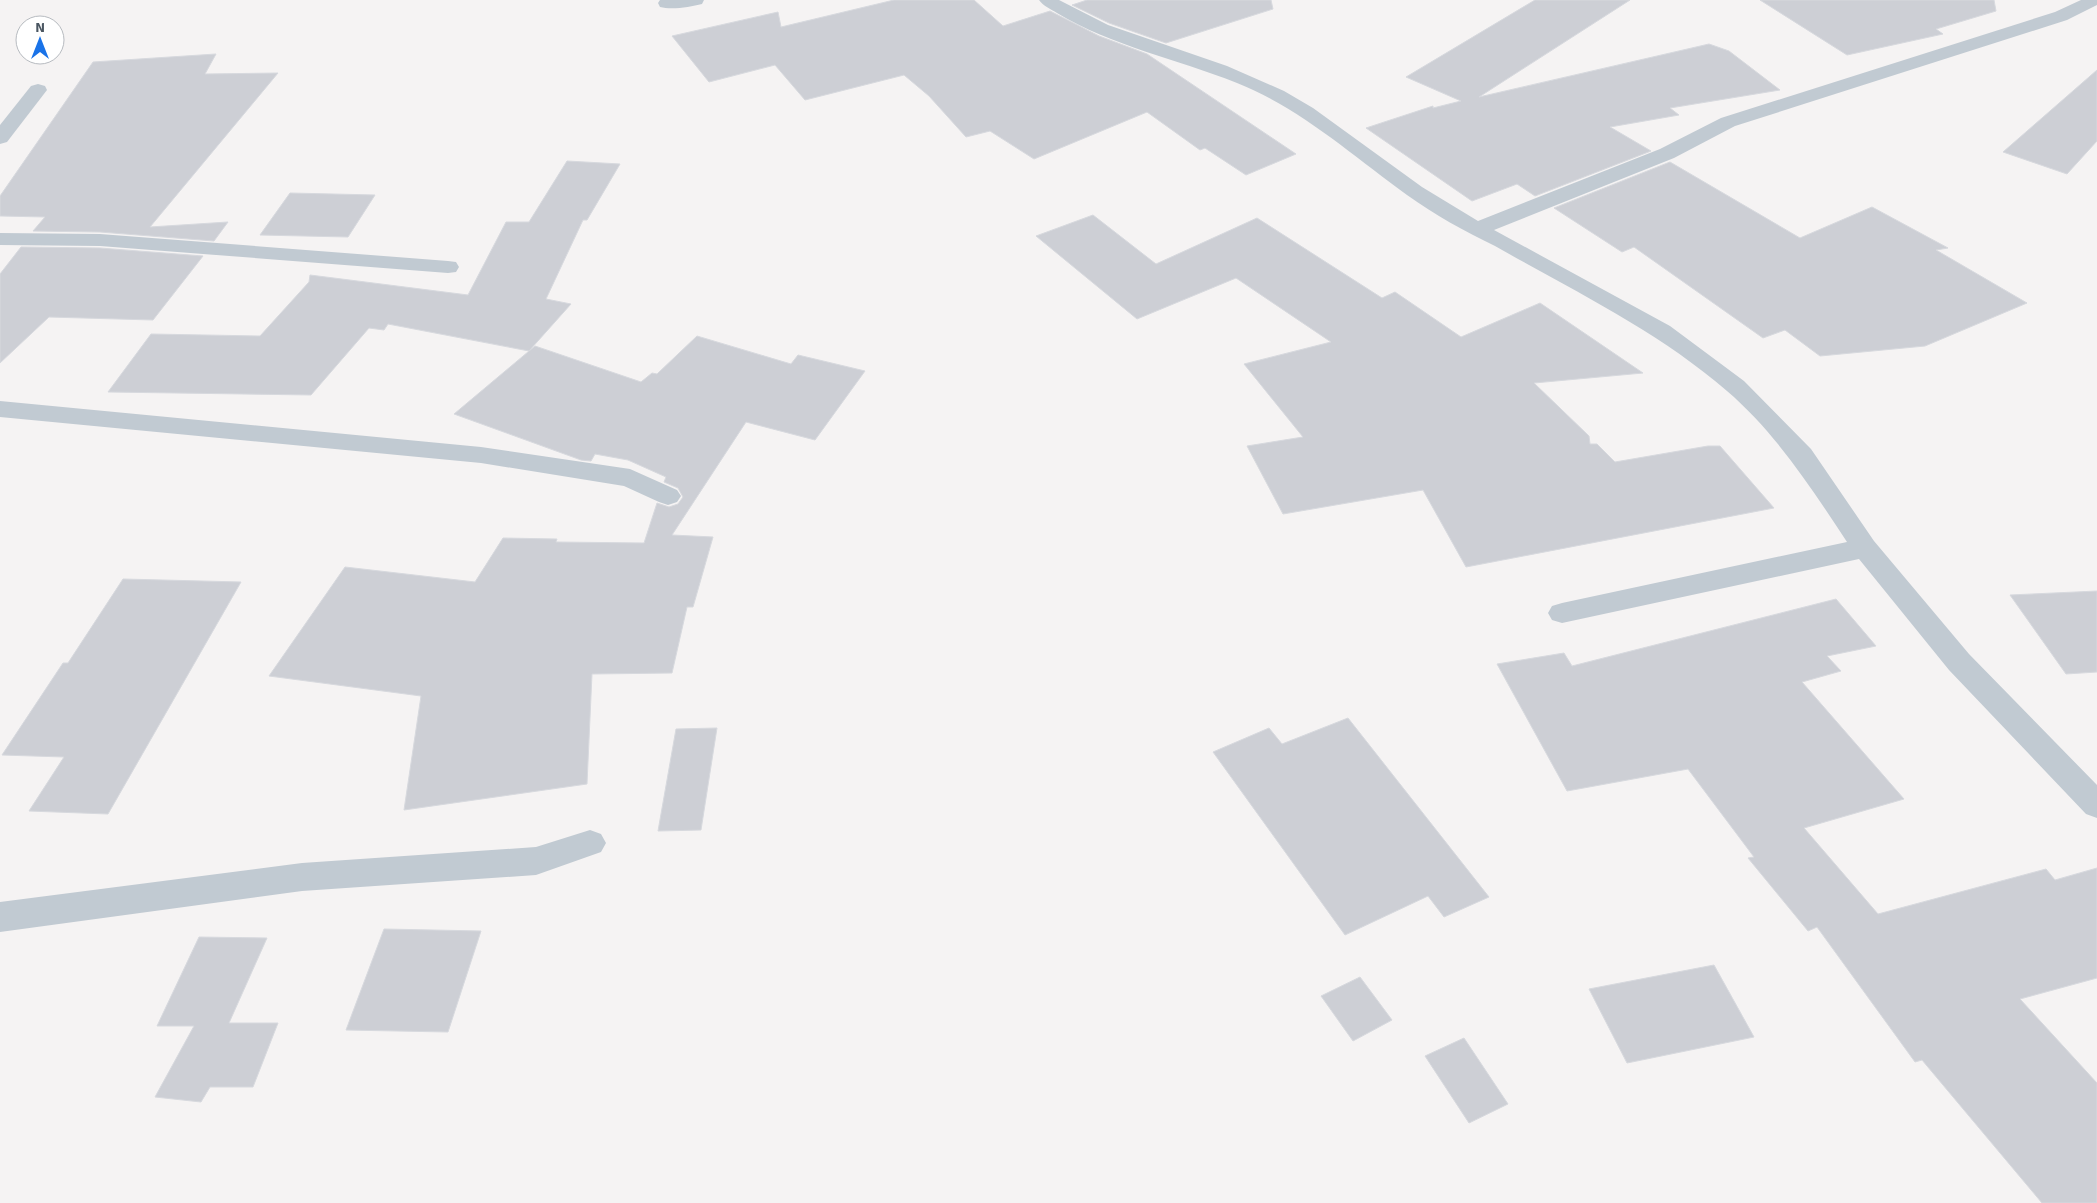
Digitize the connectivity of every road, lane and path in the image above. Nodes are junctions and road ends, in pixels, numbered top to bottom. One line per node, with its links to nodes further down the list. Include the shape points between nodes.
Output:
1 (696, 0): 4 (street)
2 (1047, 0): 7 (street, via 1102,30 1229,73 1276,95 1334,130 1427,200)
3 (2094, 0): 7 (street, via 2042,22 1728,122 1686,146)
4 (666, 3)
5 (38, 90): 6 (street)
6 (0, 138)
7 (1475, 230): 12 (street, via 1662,331 1736,386 1802,455)
8 (0, 239): 9 (street, via 100,240)
9 (448, 267)
10 (0, 409): 11 (street, via 481,455 630,478)
11 (668, 496)
12 (1865, 548): 13 (street); 14 (street, via 1959,662)
13 (1562, 613)
14 (2097, 805)
15 (590, 843): 16 (street, via 536,861 302,878)
16 (0, 917)

